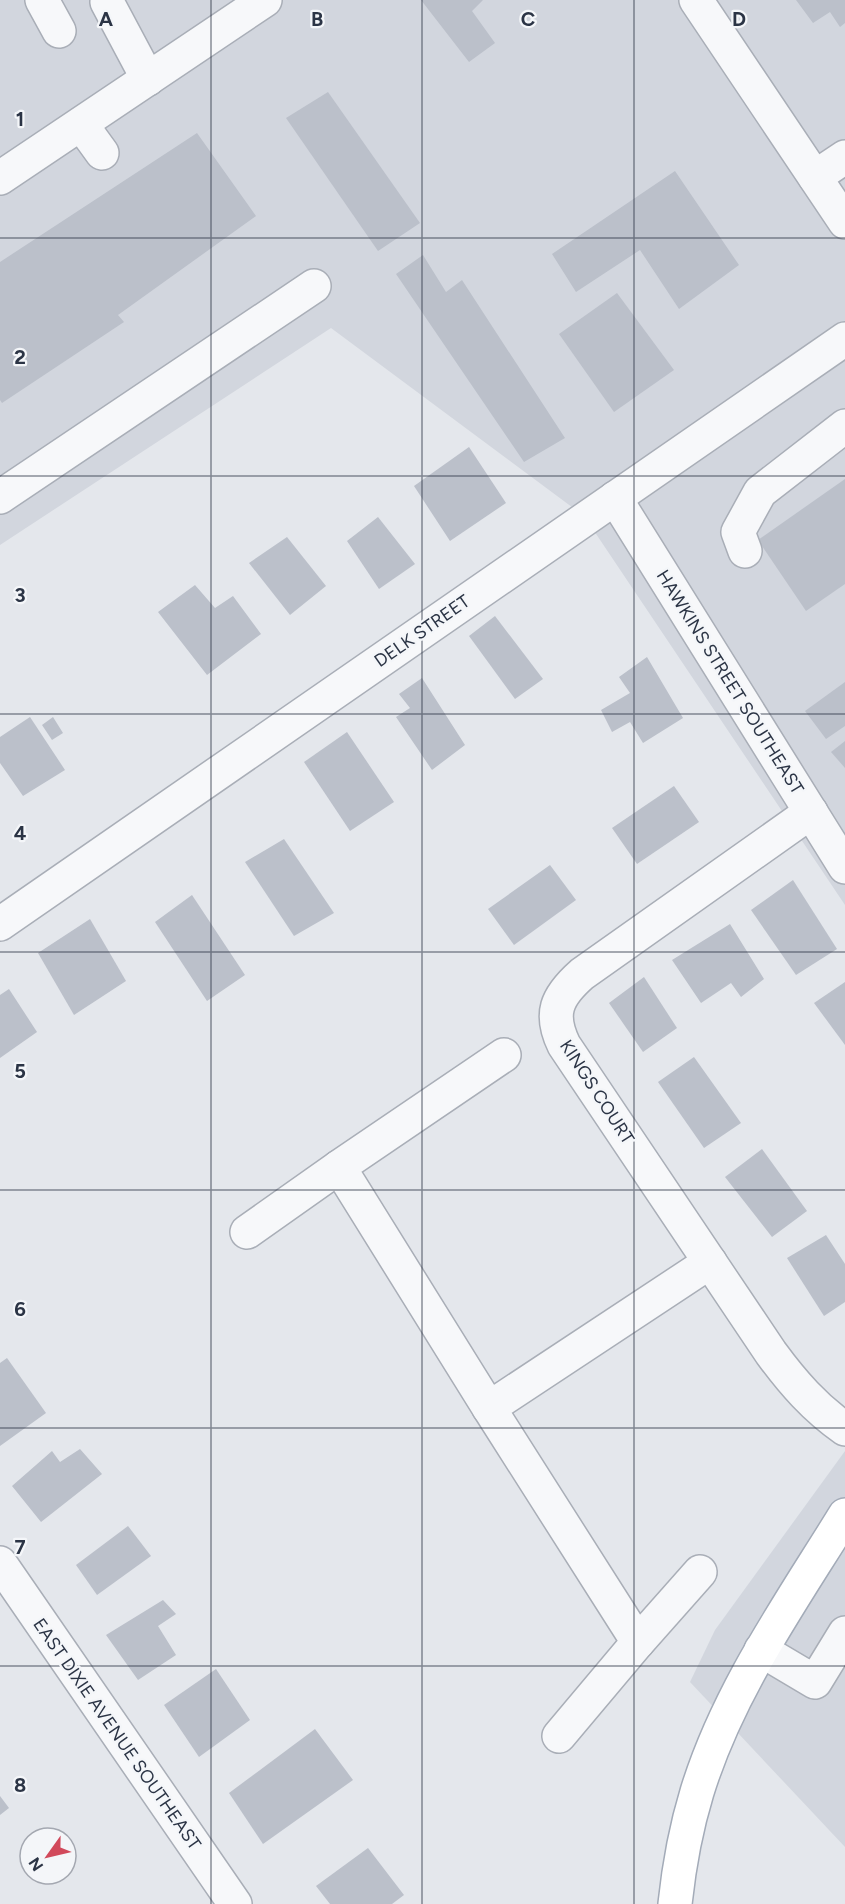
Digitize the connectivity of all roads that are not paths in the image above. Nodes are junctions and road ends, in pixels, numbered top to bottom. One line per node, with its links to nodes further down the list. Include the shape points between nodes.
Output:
1 (42, 0): 5 (street)
2 (696, 0): 10 (street)
3 (107, 2): 6 (street)
4 (268, 6): 6 (street)
5 (59, 31)
6 (148, 79): 7 (street)
7 (81, 123): 8 (street); 11 (street)
8 (102, 153)
9 (845, 157): 10 (street)
10 (815, 177): 12 (street)
11 (0, 178)
12 (845, 222)
13 (314, 286): 16 (street)
14 (845, 339): 17 (street, DELK STREET)
15 (845, 426): 18 (street, via 760,492 738,532)
16 (0, 497)
17 (615, 498): 19 (street, HAWKINS STREET SOUTHEAST); 21 (street, DELK STREET)
18 (745, 551)
19 (811, 812): 20 (street, HAWKINS STREET SOUTHEAST); 25 (street, KINGS COURT, via 582,975 568,987 555,1015 564,1046)
20 (845, 867)
21 (0, 924)
22 (504, 1055): 23 (street)
23 (339, 1167): 24 (street); 26 (street)
24 (247, 1232)
25 (710, 1262): 26 (street); 27 (street, KINGS COURT, via 790,1379 824,1414)
26 (489, 1407): 32 (street)
27 (845, 1429)
28 (845, 1515): 33 (main road)
29 (0, 1563): 35 (street, EAST DIXIE AVENUE SOUTHEAST)
30 (700, 1572): 32 (street)
31 (845, 1633): 33 (street, via 815,1682)
32 (638, 1642): 34 (street)
33 (761, 1650): 36 (main road, via 708,1760 682,1853)
34 (559, 1736)
35 (235, 1904)
36 (675, 1904)

